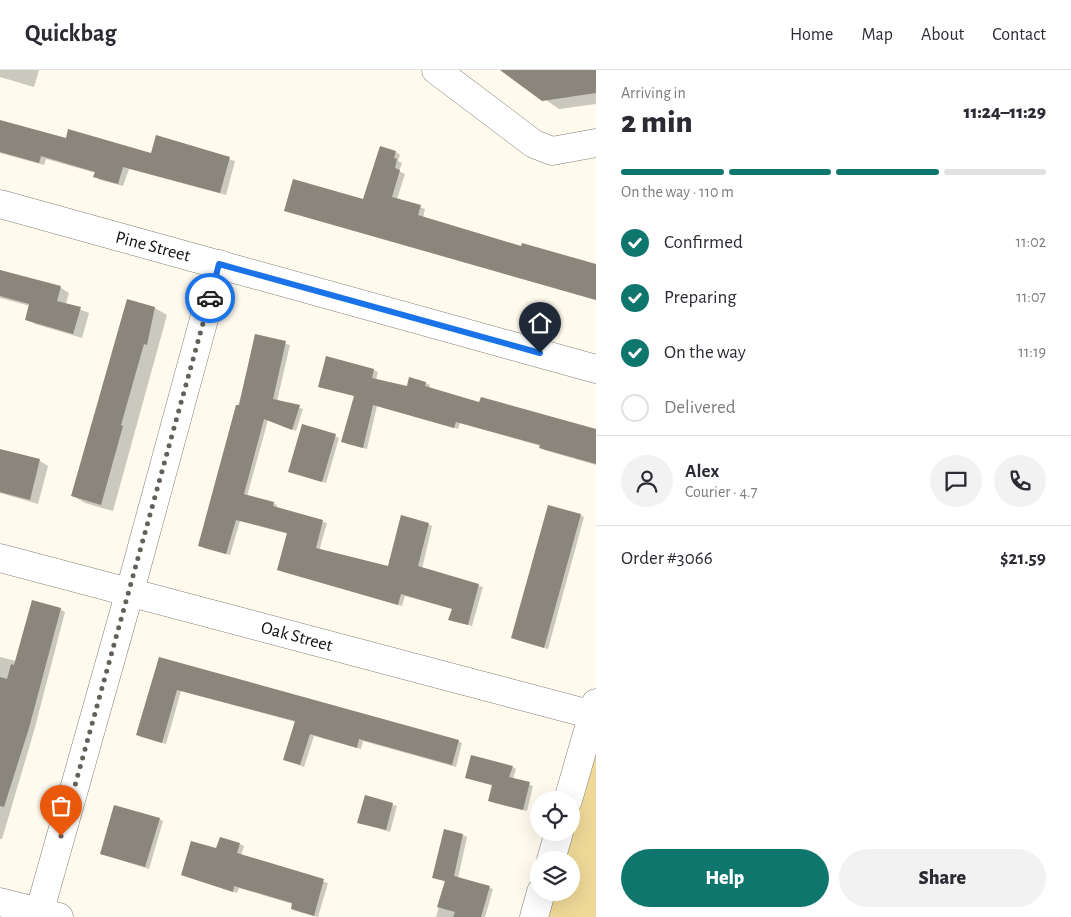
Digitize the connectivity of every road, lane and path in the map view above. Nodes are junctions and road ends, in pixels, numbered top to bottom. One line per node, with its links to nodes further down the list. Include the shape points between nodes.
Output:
1 (436, 70): 2 (street, via 534,144 552,151)
2 (596, 143)
3 (0, 204): 4 (street, Pine Street)
4 (219, 264): 5 (street, Pine Street); 7 (street)
5 (596, 369)
6 (0, 558): 7 (street, Oak Street)
7 (130, 591): 8 (street, Oak Street); 12 (street)
8 (594, 709): 9 (street)
9 (571, 791)
10 (539, 901): 13 (street)
11 (0, 902): 12 (street)
12 (46, 915)
13 (534, 917)

